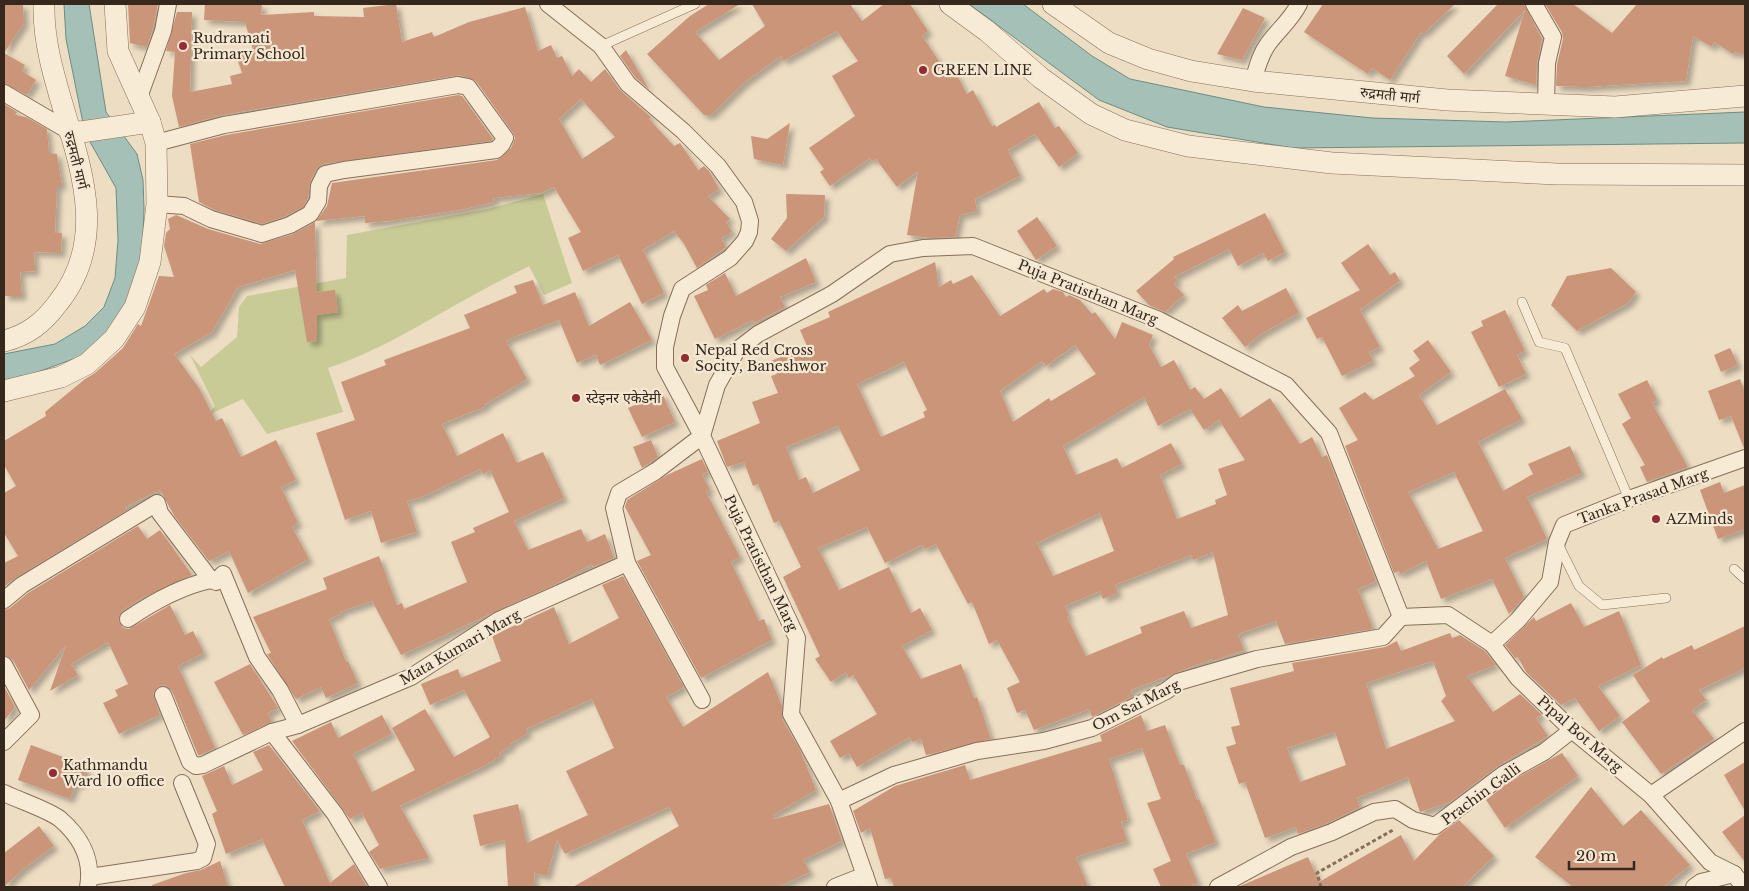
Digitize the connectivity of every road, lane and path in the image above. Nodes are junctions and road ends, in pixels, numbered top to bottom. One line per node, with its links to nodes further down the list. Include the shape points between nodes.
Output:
1 (44, 4): 17 (street, रुद्रमती मार्ग, via 50,62)
2 (115, 4): 14 (street, via 118,51)
3 (168, 4): 14 (street, via 163,31)
4 (548, 4): 10 (street, Puja Pratisthan Marg)
5 (694, 4): 10 (lane)
6 (950, 4): 19 (street, via 1091,114 1125,130 1188,146 1332,163 1557,174)
7 (1053, 4): 11 (street, रुद्रमती मार्ग, via 1109,43 1148,59 1191,71)
8 (1299, 4): 11 (street, via 1261,54)
9 (1534, 4): 15 (street, via 1552,37 1547,63)
10 (601, 46): 24 (street, Puja Pratisthan Marg, via 628,84 718,166 744,202 750,221 749,232 730,258 682,289 665,347 665,368)
11 (1253, 81): 15 (street, रुद्रमती मार्ग, via 1447,100)
12 (4, 93): 17 (street)
13 (1745, 96): 15 (street, रुद्रमती मार्ग, via 1615,107)
14 (138, 100): 16 (street)
15 (1546, 104)
16 (142, 123): 17 (street); 18 (street)
17 (75, 131): 22 (street, रुद्रमती मार्ग, via 87,210 86,236 79,267 66,293 38,326 25,335)
18 (156, 143): 20 (street); 20 (street, via 224,125 458,84 468,87 504,138 496,150 325,174 319,186 318,201 310,214 262,234 211,219 184,206)
19 (1745, 175)
20 (157, 204): 23 (street, via 150,262 134,308 114,339 87,364 61,377)
21 (1522, 302): 26 (lane, via 1539,342 1566,348)
22 (4, 341)
23 (4, 391)
24 (702, 436): 28 (street, via 656,471 619,493 614,508); 34 (street, Puja Pratisthan Marg, via 717,385 737,350 758,334 819,302 890,254 923,248 973,246 1159,320 1286,385 1329,433); 48 (street, Puja Pratisthan Marg, via 797,638 791,714)
25 (1745, 458): 26 (street, Tanka Prasad Marg)
26 (1629, 499): 27 (street, Tanka Prasad Marg, via 1564,525)
27 (1557, 542): 32 (lane, via 1579,586 1602,605); 36 (street, Tanka Prasad Marg, via 1550,582 1518,620)
28 (627, 562): 39 (street); 40 (street, Mata Kumari Marg, via 499,620 411,678)
29 (1734, 569): 30 (lane)
30 (1745, 579)
31 (211, 580): 33 (street, via 160,513 157,503 22,585); 35 (street, via 165,596); 40 (street, via 216,582 223,574 257,656)
32 (1666, 598)
33 (4, 600)
34 (1401, 617): 36 (street, Pipal Bot Marg, via 1448,615); 48 (street, Om Sai Marg, via 1383,637 1257,659 1178,682 1092,728 1044,741 977,751 894,775)
35 (128, 618)
36 (1492, 644): 41 (street, Pipal Bot Marg, via 1518,678)
37 (4, 665): 44 (street, via 31,715)
38 (163, 695): 43 (street, Mata Kumari Marg, via 190,762 196,766 245,747)
39 (702, 700)
40 (298, 725): 43 (street, Mata Kumari Marg)
41 (1572, 730): 47 (street, Pipal Bot Marg); 55 (street, Prachin Galli, via 1544,752 1504,774 1436,826 1413,820 1395,809 1374,812 1291,847)
42 (1745, 731): 47 (street)
43 (272, 732): 53 (street, via 335,814)
44 (4, 742)
45 (182, 783): 52 (street, via 208,844 203,858)
46 (4, 793): 52 (street, via 60,818 86,852)
47 (1651, 795): 51 (street, Pipal Bot Marg, via 1710,862)
48 (838, 801): 50 (street, Puja Pratisthan Marg)
49 (1399, 830): 56 (path, via 1390,831 1317,873)
50 (867, 881): 54 (street)
51 (1739, 881): 57 (street, via 1701,882)
52 (89, 882)
53 (379, 887)
54 (835, 887)
55 (1218, 887)
56 (1321, 887)
57 (1694, 887)

